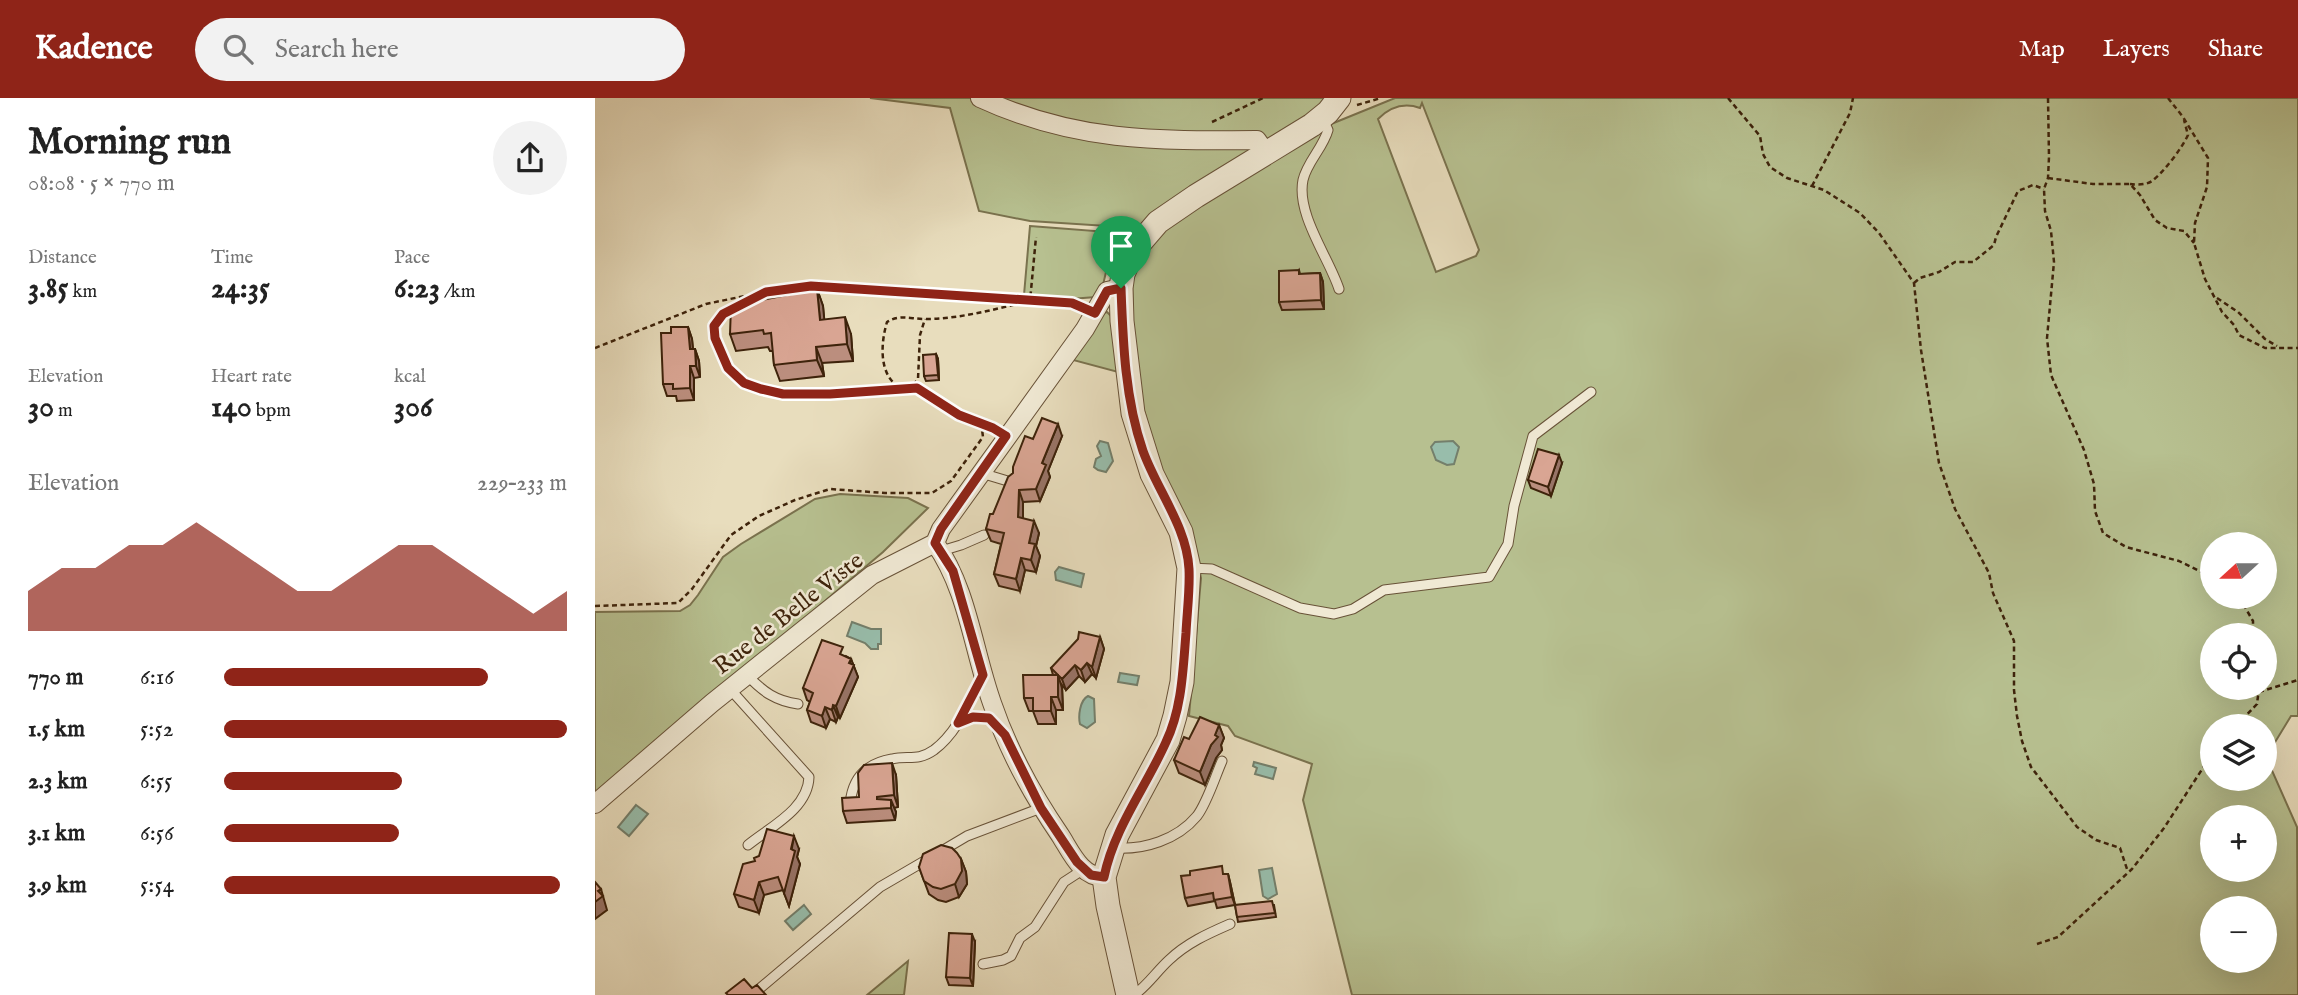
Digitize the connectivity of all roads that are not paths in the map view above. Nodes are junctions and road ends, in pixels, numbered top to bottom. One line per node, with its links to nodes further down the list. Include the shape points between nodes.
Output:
1 (980, 98): 4 (street, via 1047,124 1103,136 1257,140)
2 (1339, 99): 3 (street)
3 (1322, 117): 4 (street); 6 (lane, via 1328,130 1304,178 1303,198)
4 (1266, 153): 5 (street, via 1158,222 1127,261)
5 (1121, 288): 8 (street, via 1107,291); 12 (street, via 1137,433 1181,532)
6 (1339, 289)
7 (1591, 392): 12 (lane, via 1533,436 1508,544 1489,577 1384,590 1353,609 1334,614 1300,608 1212,569)
8 (981, 473): 9 (lane); 11 (street, via 941,529)
9 (1011, 482)
10 (984, 535): 11 (lane)
11 (938, 547): 13 (street, via 953,571); 14 (street, Rue de Belle Viste, via 873,575)
12 (1189, 568): 24 (street, via 1182,682 1175,716 1168,740)
13 (983, 675): 17 (lane); 18 (street)
14 (747, 676): 15 (street, Rue de Belle Viste); 16 (lane, via 782,702)
15 (730, 689): 21 (street, Rue de Belle Viste); 23 (lane, via 809,777 808,789 786,817)
16 (799, 704)
17 (958, 723): 18 (lane, via 973,717 989,718); 20 (lane, via 933,750 913,759 893,758 859,774)
18 (1005, 735): 22 (street)
19 (1222, 761): 24 (lane, via 1198,815 1180,830 1145,847)
20 (851, 797)
21 (595, 804)
22 (1041, 808): 25 (street); 28 (lane, via 967,836 880,887)
23 (748, 845)
24 (1112, 847): 25 (street)
25 (1094, 873): 27 (lane, via 1064,882 1011,956); 29 (street, via 1108,906)
26 (1230, 924): 30 (lane, via 1186,945)
27 (983, 964)
28 (758, 990)
29 (1128, 995)
30 (1134, 995)

